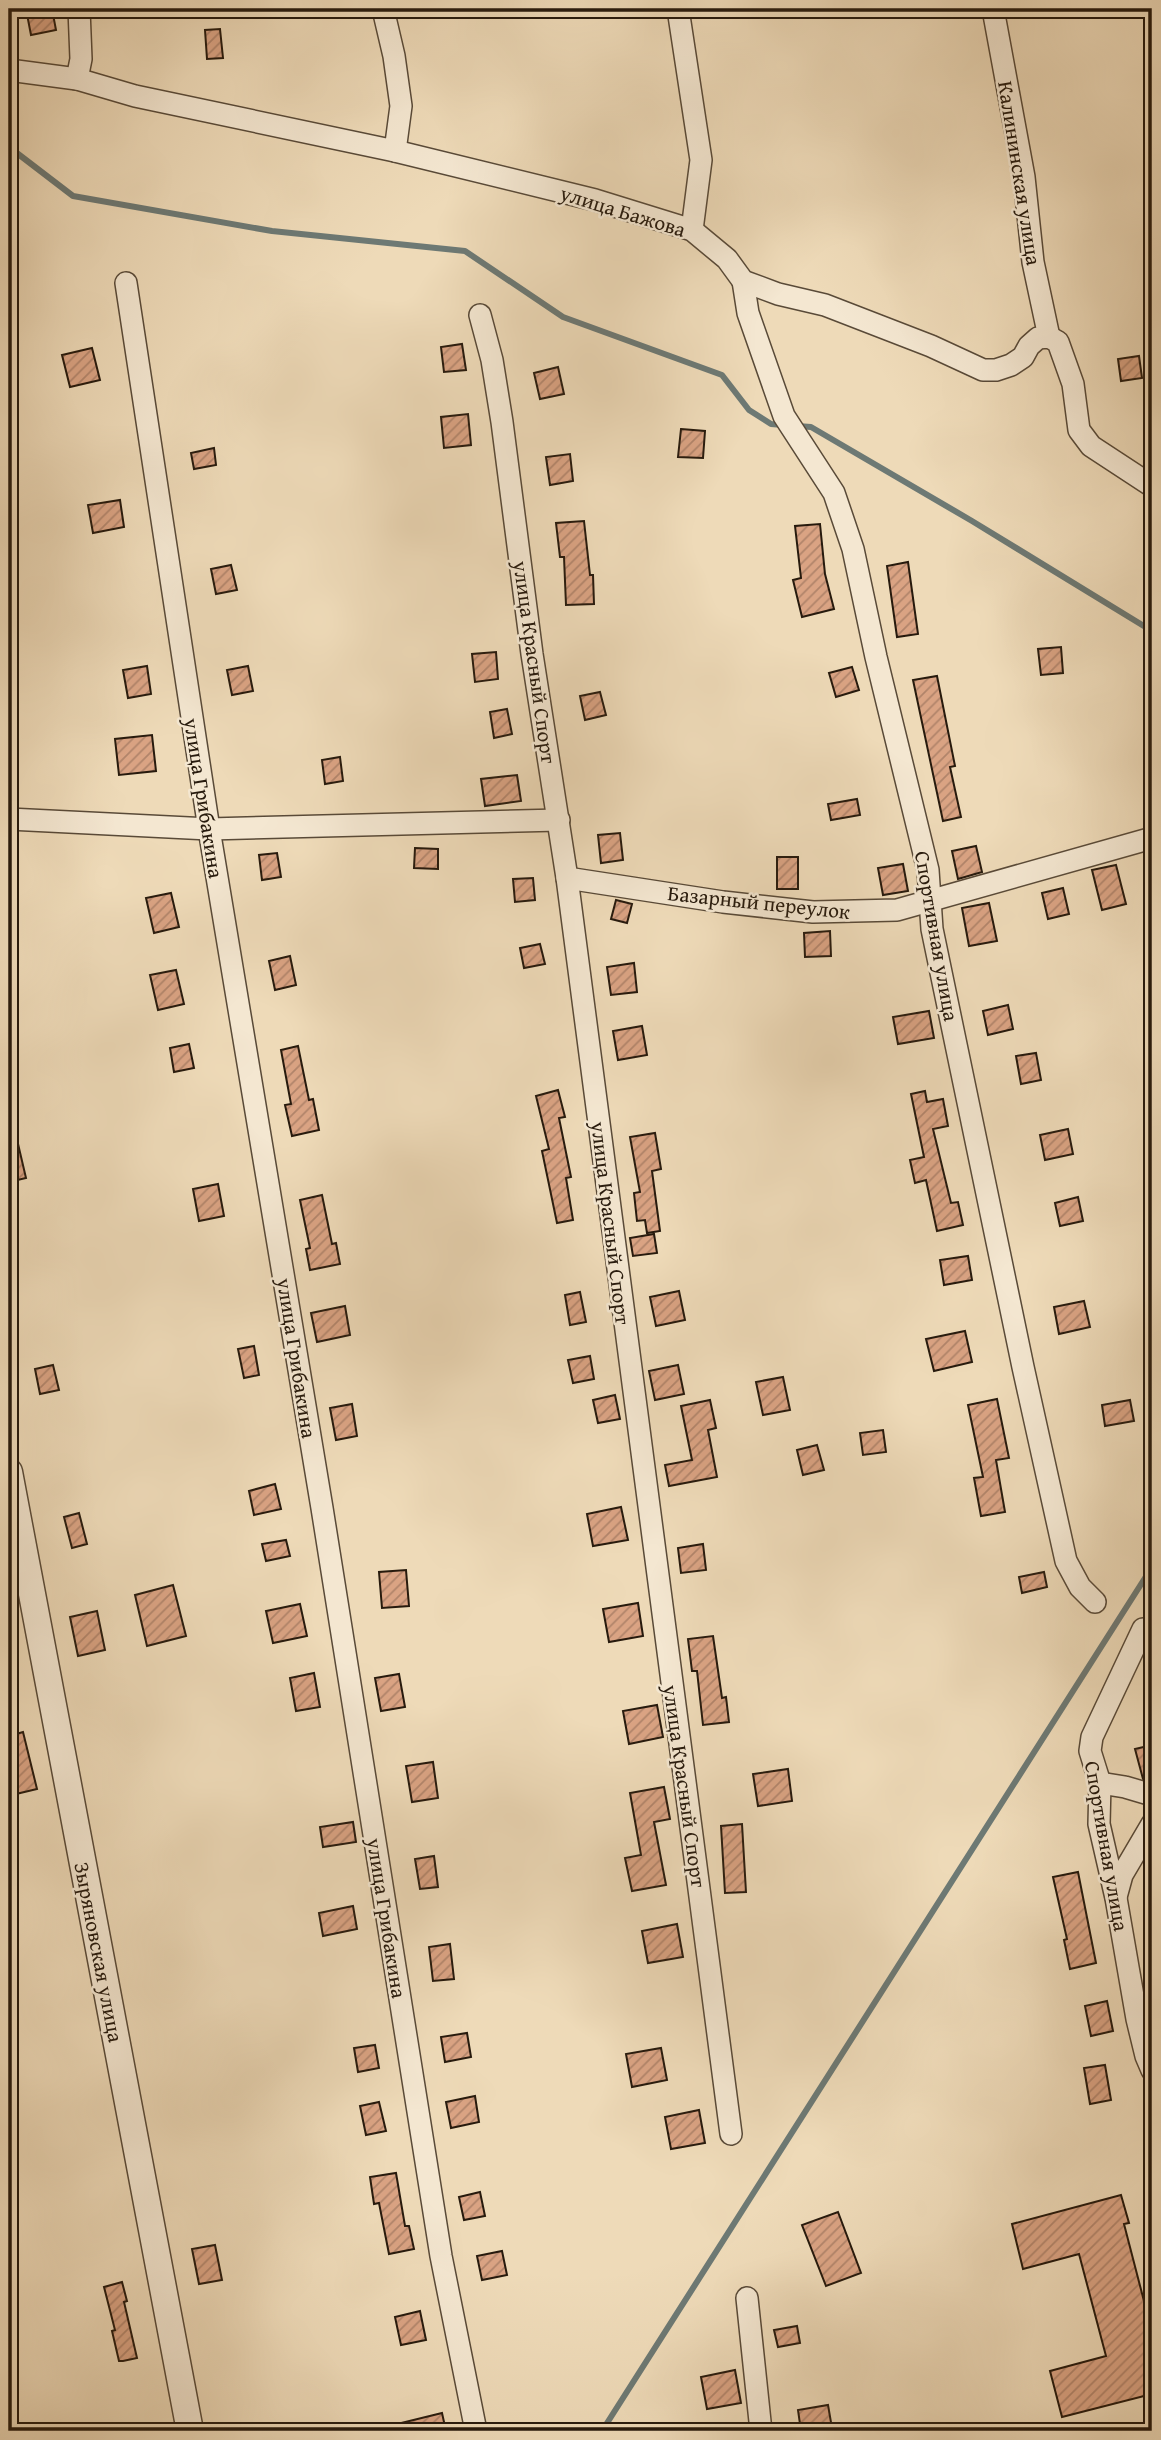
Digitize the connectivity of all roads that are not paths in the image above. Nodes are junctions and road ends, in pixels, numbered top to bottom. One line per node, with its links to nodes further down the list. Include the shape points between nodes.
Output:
1 (79, 9): 6 (street)
2 (383, 9): 7 (street, via 401,106)
3 (678, 9): 8 (street, via 701,160)
4 (993, 9): 12 (street, Калининская улица)
5 (9, 71): 6 (street, улица Бажова)
6 (77, 79): 7 (street, улица Бажова, via 135,96)
7 (395, 151): 8 (street, улица Бажова, via 595,200)
8 (692, 230): 9 (street, улица Бажова, via 727,259)
9 (743, 281): 12 (street, via 825,305 983,370 1011,365 1038,338); 19 (street, Спортивная улица, via 748,313 788,424 834,493 853,549 928,870)
10 (126, 283): 16 (street, улица Грибакина)
11 (480, 315): 15 (street, улица Красный Спорт, via 502,422)
12 (1049, 337): 13 (street, via 1058,342 1073,384 1079,429 1091,446)
13 (1152, 486)
14 (9, 819): 16 (street)
15 (559, 820): 16 (street); 18 (street, улица Красный Спорт)
16 (209, 830): 31 (street, улица Грибакина, via 441,2256)
17 (1152, 838): 19 (street, Базарный переулок)
18 (567, 878): 19 (street, Базарный переулок, via 813,912 897,910); 28 (street, улица Красный Спорт)
19 (929, 900): 21 (street, Спортивная улица, via 1066,1561 1080,1587)
20 (9, 1472): 30 (street, Зыряновская улица)
21 (1095, 1602)
22 (1143, 1629): 23 (street, Спортивная улица, via 1092,1737 1090,1751)
23 (1100, 1783): 24 (street); 26 (street, Спортивная улица, via 1100,1824)
24 (1152, 1795)
25 (1152, 1824): 26 (street, via 1122,1875)
26 (1116, 1898): 27 (street, Спортивная улица, via 1137,2019)
27 (1152, 2070)
28 (731, 2134)
29 (747, 2298): 32 (street)
30 (190, 2431)
31 (476, 2431)
32 (761, 2431)

